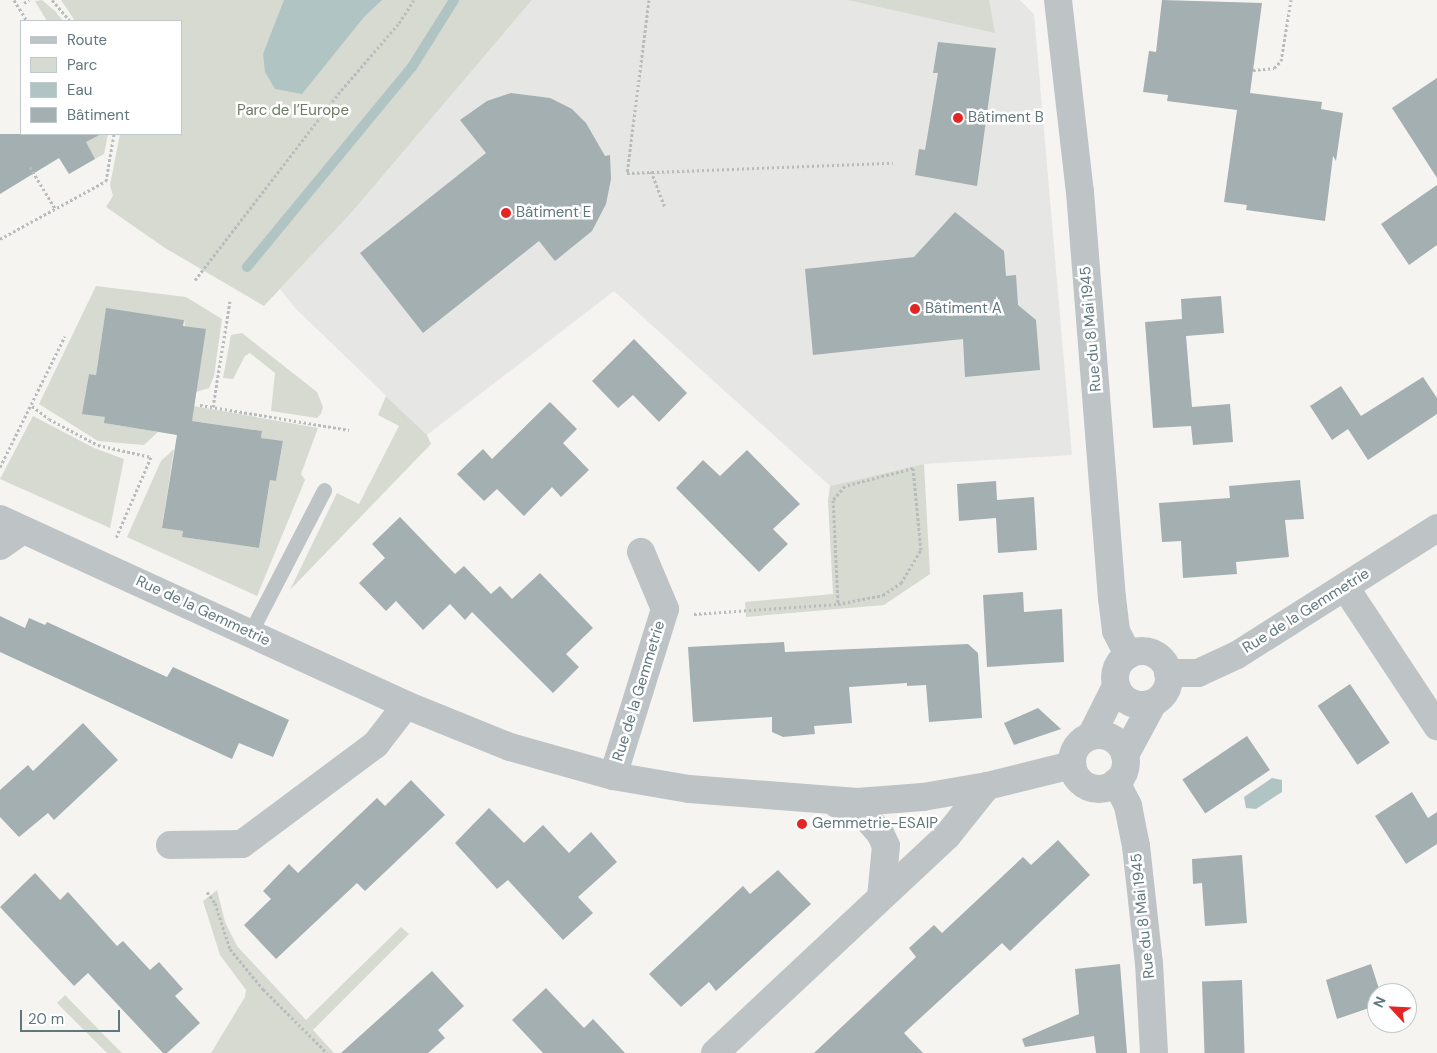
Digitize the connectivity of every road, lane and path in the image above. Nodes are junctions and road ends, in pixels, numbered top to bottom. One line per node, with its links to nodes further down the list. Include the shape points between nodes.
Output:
1 (14, 0): 9 (path)
2 (29, 0): 8 (path)
3 (52, 0): 10 (path)
4 (414, 0): 19 (path, via 394,30 338,94)
5 (650, 0): 15 (path, via 627,173)
6 (1058, 0): 37 (street, Rue du 8 Mai 1945, via 1080,192 1112,598 1116,631)
7 (1290, 0): 11 (path, via 1281,61 1274,68)
8 (24, 3)
9 (26, 20)
10 (69, 20)
11 (1253, 70)
12 (114, 135): 17 (path, via 106,181)
13 (893, 163): 15 (path)
14 (30, 167): 17 (path)
15 (651, 171): 16 (path)
16 (664, 207)
17 (56, 210): 18 (path)
18 (0, 239)
19 (195, 280)
20 (230, 302): 24 (path)
21 (65, 336): 23 (path)
22 (200, 405): 24 (path)
23 (32, 406): 26 (path); 30 (path, via 49,419 98,445 151,457)
24 (213, 407): 25 (path)
25 (349, 430)
26 (0, 467)
27 (324, 490): 36 (lane)
28 (11, 524): 31 (street); 36 (street, Rue de la Gemmetrie)
29 (1437, 528): 33 (street, Rue de la Gemmetrie)
30 (115, 542)
31 (0, 546)
32 (641, 552): 46 (street, Rue de la Gemmetrie, via 665,609)
33 (1345, 587): 38 (street, Rue de la Gemmetrie, via 1215,667 1184,675); 42 (street)
34 (838, 604): 34 (path, via 883,595 901,583 913,567 921,550 913,468 845,486 834,500); 35 (path)
35 (684, 614)
36 (250, 633): 41 (street, Rue de la Gemmetrie)
37 (1128, 655): 38 (street, via 1137,652 1154,654); 39 (street, via 1117,668)
38 (1168, 673): 40 (street, via 1166,690)
39 (1116, 686): 40 (street, via 1126,701 1144,706); 43 (street)
40 (1153, 703): 44 (street)
41 (406, 705): 46 (street, Rue de la Gemmetrie, via 510,746); 50 (street, via 376,744 242,844)
42 (1437, 726)
43 (1090, 736): 44 (street, via 1100,735 1116,740); 45 (street, via 1077,747)
44 (1125, 755): 47 (street, via 1124,772)
45 (1072, 765): 47 (street, via 1080,781 1087,786 1104,788); 48 (street, Rue de la Gemmetrie)
46 (613, 776): 49 (street, Rue de la Gemmetrie, via 689,789)
47 (1116, 782): 55 (street, Rue du 8 Mai 1945, via 1128,806 1136,846 1149,963)
48 (987, 786): 49 (street, Rue de la Gemmetrie, via 924,798); 52 (street, via 947,836)
49 (830, 801): 52 (street, Rue de la Gemmetrie, via 866,817 880,833 886,846)
50 (170, 845)
51 (207, 892): 53 (path, via 215,903 230,949 263,989)
52 (881, 897): 54 (street)
53 (326, 1053)
54 (715, 1053)
55 (1154, 1053)

